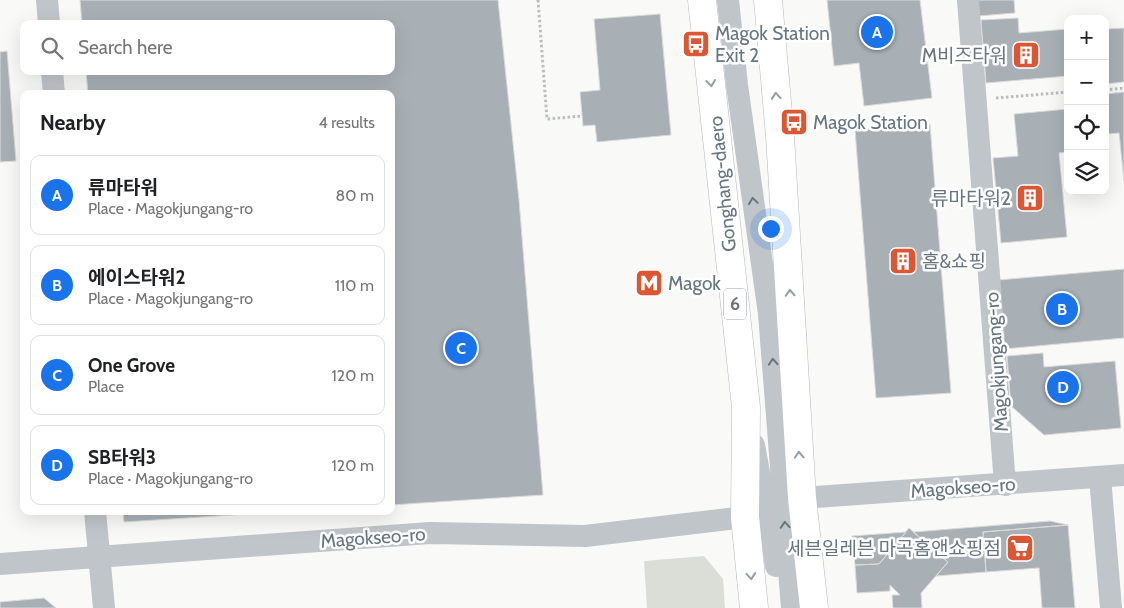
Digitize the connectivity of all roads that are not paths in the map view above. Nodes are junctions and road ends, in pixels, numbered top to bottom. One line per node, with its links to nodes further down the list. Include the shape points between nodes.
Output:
1 (47, 0): 6 (street)
2 (702, 0): 9 (main road, Gonghang-daero / 6, one-way to 9)
3 (728, 0): 21 (street, one-way to 3, via 769,314)
4 (768, 0): 13 (main road, one-way to 4, via 780,136)
5 (968, 0): 12 (street, Magokjungang-ro)
6 (48, 20)
7 (52, 75): 8 (street)
8 (54, 90)
9 (746, 407): 15 (main road, Gonghang-daero / 6); 20 (street)
10 (1124, 475): 11 (street, Magokseo-ro)
11 (1100, 477): 12 (street, Magokseo-ro); 23 (street)
12 (1005, 485): 13 (street, Magokseo-ro)
13 (802, 498): 22 (main road)
14 (94, 515): 16 (street)
15 (745, 517): 16 (street, Magokseo-ro, via 585,536 430,533); 19 (main road, Gonghang-daero / 6, one-way to 19)
16 (99, 557): 17 (street, Magokseo-ro); 18 (street)
17 (0, 564)
18 (104, 608)
19 (754, 608)
20 (782, 608)
21 (792, 608)
22 (814, 608)
23 (1111, 608)

